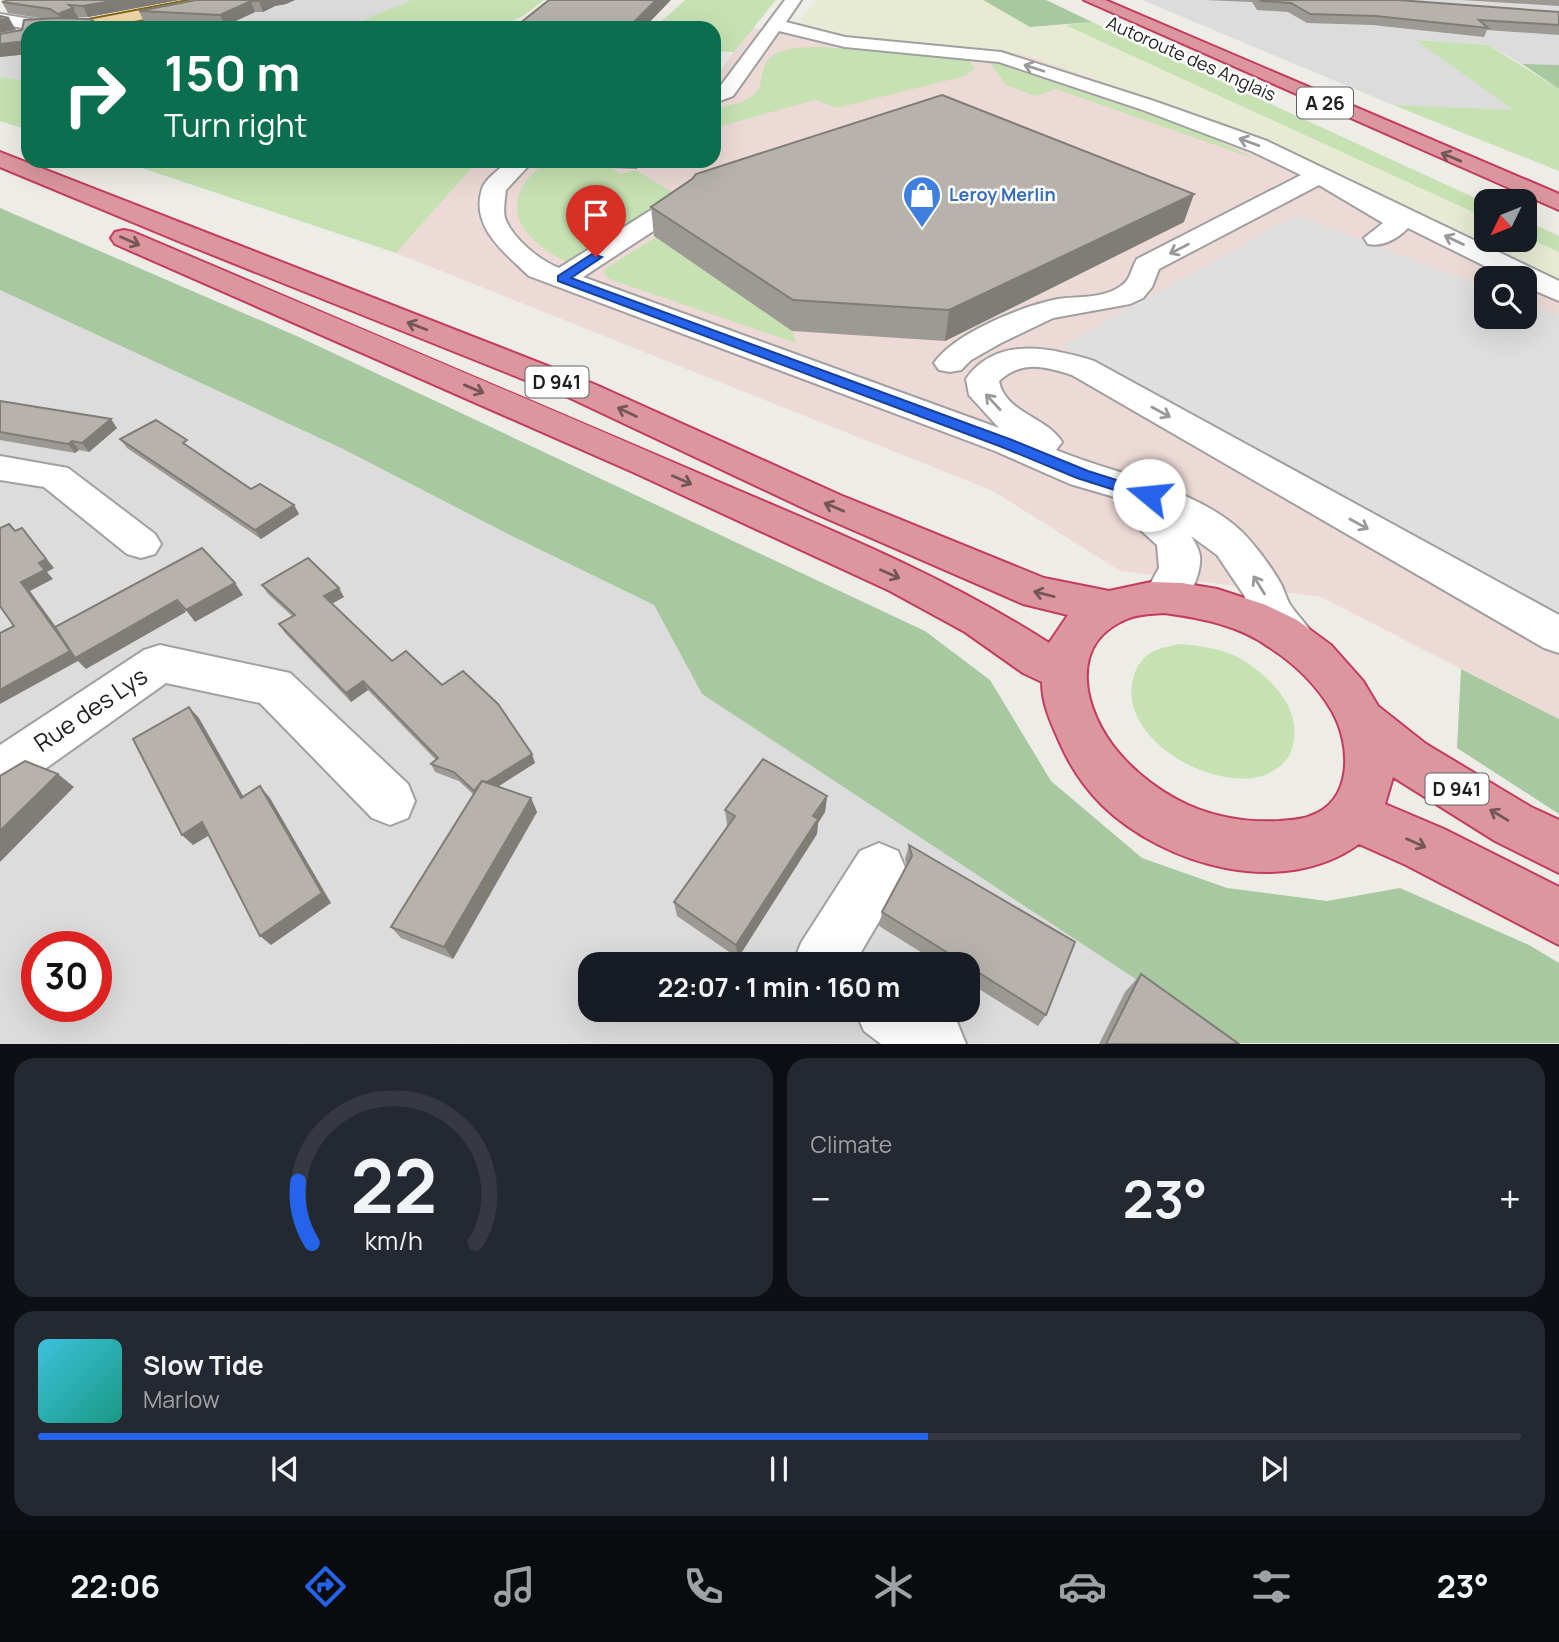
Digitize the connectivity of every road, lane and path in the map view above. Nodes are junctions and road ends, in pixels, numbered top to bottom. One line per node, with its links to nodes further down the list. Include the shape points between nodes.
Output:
1 (217, 0): 5 (main road)
2 (793, 0): 7 (street)
3 (1084, 3): 19 (highway, Autoroute des Anglais / A 26); 21 (highway, Autoroute des Anglais / A 26, one-way to 3)
4 (0, 19): 6 (street)
5 (109, 21)
6 (21, 22)
7 (770, 32): 10 (street); 12 (street)
8 (21, 36): 9 (main road)
9 (9, 38)
10 (971, 53): 11 (street); 17 (street, one-way to 10, via 1259,146 1147,106 1001,57)
11 (992, 77)
12 (721, 94)
13 (0, 159): 14 (highway, D 941, one-way to 13)
14 (21, 168)
15 (22, 168): 34 (highway, D 941, one-way to 15, via 1038,593 827,504 582,391)
16 (515, 168): 25 (street, via 494,188 492,217 506,240 539,270)
17 (1320, 175): 24 (street, via 1394,219 1396,226); 26 (street, one-way to 17); 27 (street, one-way to 27, via 1147,265 1146,276)
18 (0, 184): 37 (highway, D 941, one-way to 37, via 905,580)
19 (1486, 189)
20 (684, 200): 25 (street)
21 (1559, 203)
22 (1537, 213): 23 (highway)
23 (1559, 222)
24 (1377, 238)
25 (562, 278): 31 (street)
26 (1559, 292)
27 (1117, 301): 28 (street, via 1045,311); 28 (street, via 1066,328 1080,335 1031,327)
28 (979, 342): 29 (street)
29 (950, 363)
30 (0, 468): 32 (street, via 55,477)
31 (1083, 475): 33 (street, via 1136,504 1166,528 1181,552 1178,580); 35 (street, one-way to 35, via 1072,459 1014,424 985,396 982,379 993,367 1009,358 1035,355 1083,368); 36 (street, one-way to 31, via 1270,610 1264,591 1231,545 1196,519 1149,495)
32 (141, 544)
33 (1164, 597): 34 (highway); 36 (highway, via 1230,609)
34 (1111, 608): 37 (highway, via 1088,623 1071,645)
35 (1559, 636)
36 (1296, 642): 38 (highway, via 1346,692)
37 (1063, 671): 41 (highway, via 1067,709 1086,749 1119,788 1166,821 1219,842 1273,849 1320,840)
38 (1362, 721): 41 (highway, via 1371,755 1369,788); 42 (highway, D 941, one-way to 38, via 1409,760)
39 (0, 772): 40 (street, Rue des Lys, via 160,663 274,687)
40 (390, 801)
41 (1353, 816): 44 (highway, one-way to 44, via 1425,847)
42 (1559, 847)
43 (879, 870): 45 (street)
44 (1559, 917)
45 (828, 952)
46 (903, 1022): 47 (street)
47 (935, 1044)

